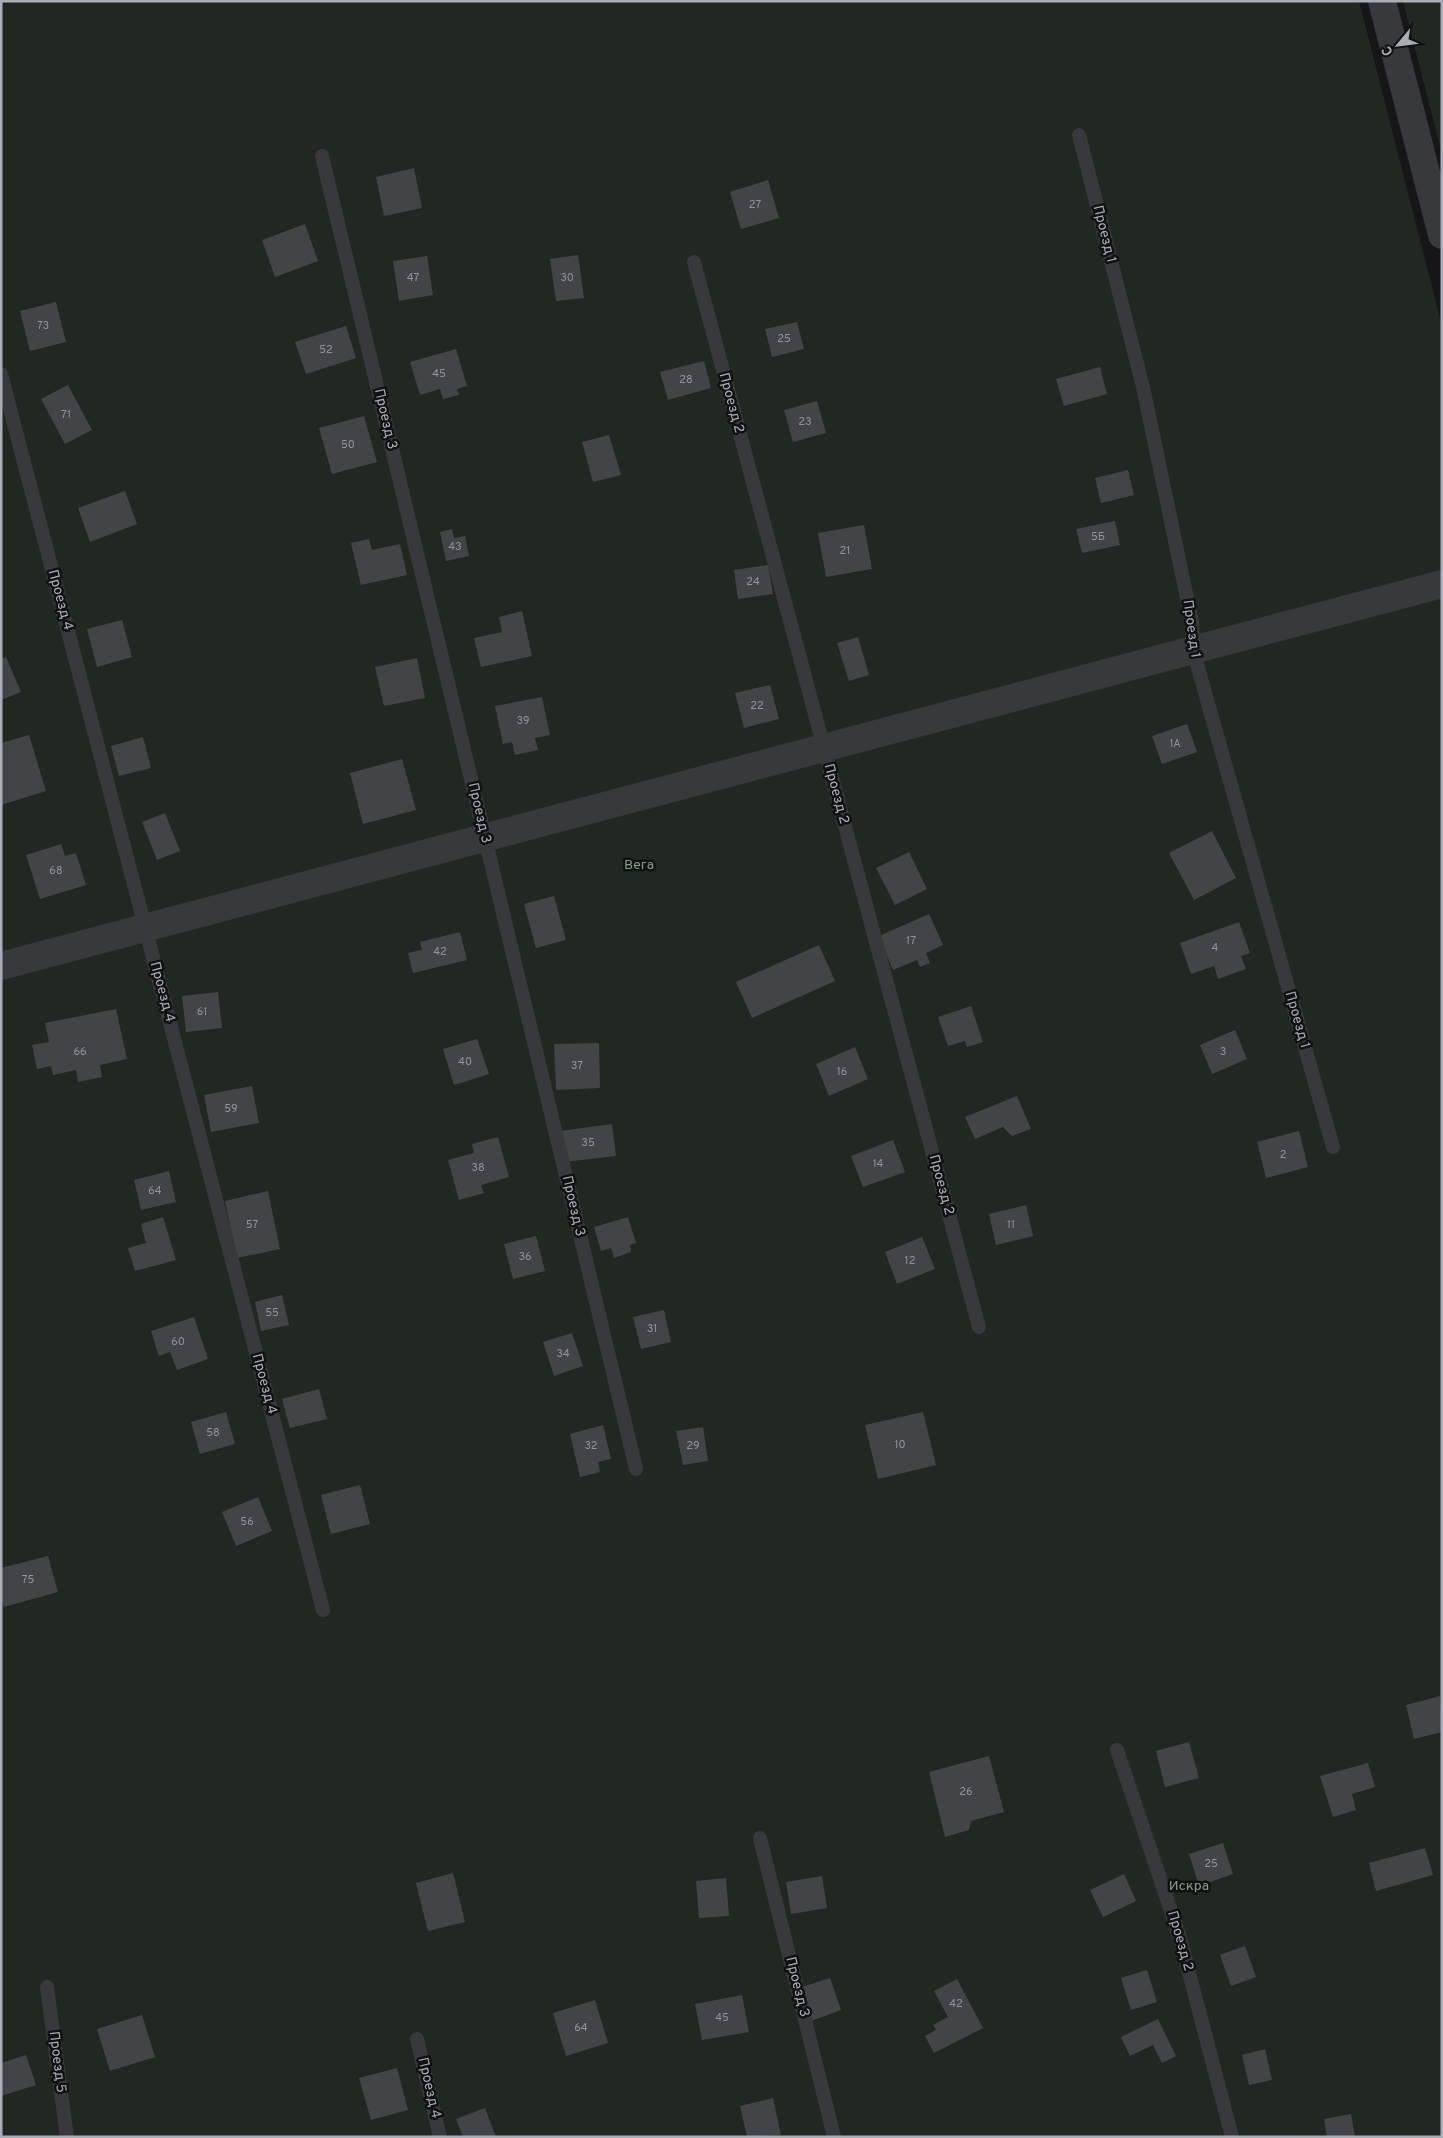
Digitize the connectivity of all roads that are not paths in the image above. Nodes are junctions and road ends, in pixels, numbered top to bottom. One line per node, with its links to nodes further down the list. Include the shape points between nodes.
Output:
1 (1382, 1): 4 (street)
2 (1078, 135): 8 (lane, Проезд 1, via 1143,387 1192,622)
3 (322, 156): 10 (lane, Проезд 3)
4 (1442, 236)
5 (694, 262): 9 (lane, Проезд 2)
6 (1, 374): 11 (lane, Проезд 4)
7 (1442, 584): 8 (street)
8 (1192, 650): 9 (street); 13 (lane, Проезд 1)
9 (823, 748): 10 (street); 14 (lane, Проезд 2)
10 (485, 838): 11 (street); 15 (lane, Проезд 3)
11 (146, 928): 12 (street); 16 (lane, Проезд 4)
12 (1, 966)
13 (1332, 1147)
14 (978, 1327)
15 (636, 1469)
16 (323, 1610)
17 (1117, 1750): 24 (lane, Проезд 2, via 1180,1938)
18 (760, 1838): 23 (lane, Проезд 3)
19 (47, 1987): 21 (lane, Проезд 5)
20 (417, 2039): 22 (lane, Проезд 4)
21 (67, 2137)
22 (440, 2137)
23 (834, 2137)
24 (1232, 2137)

